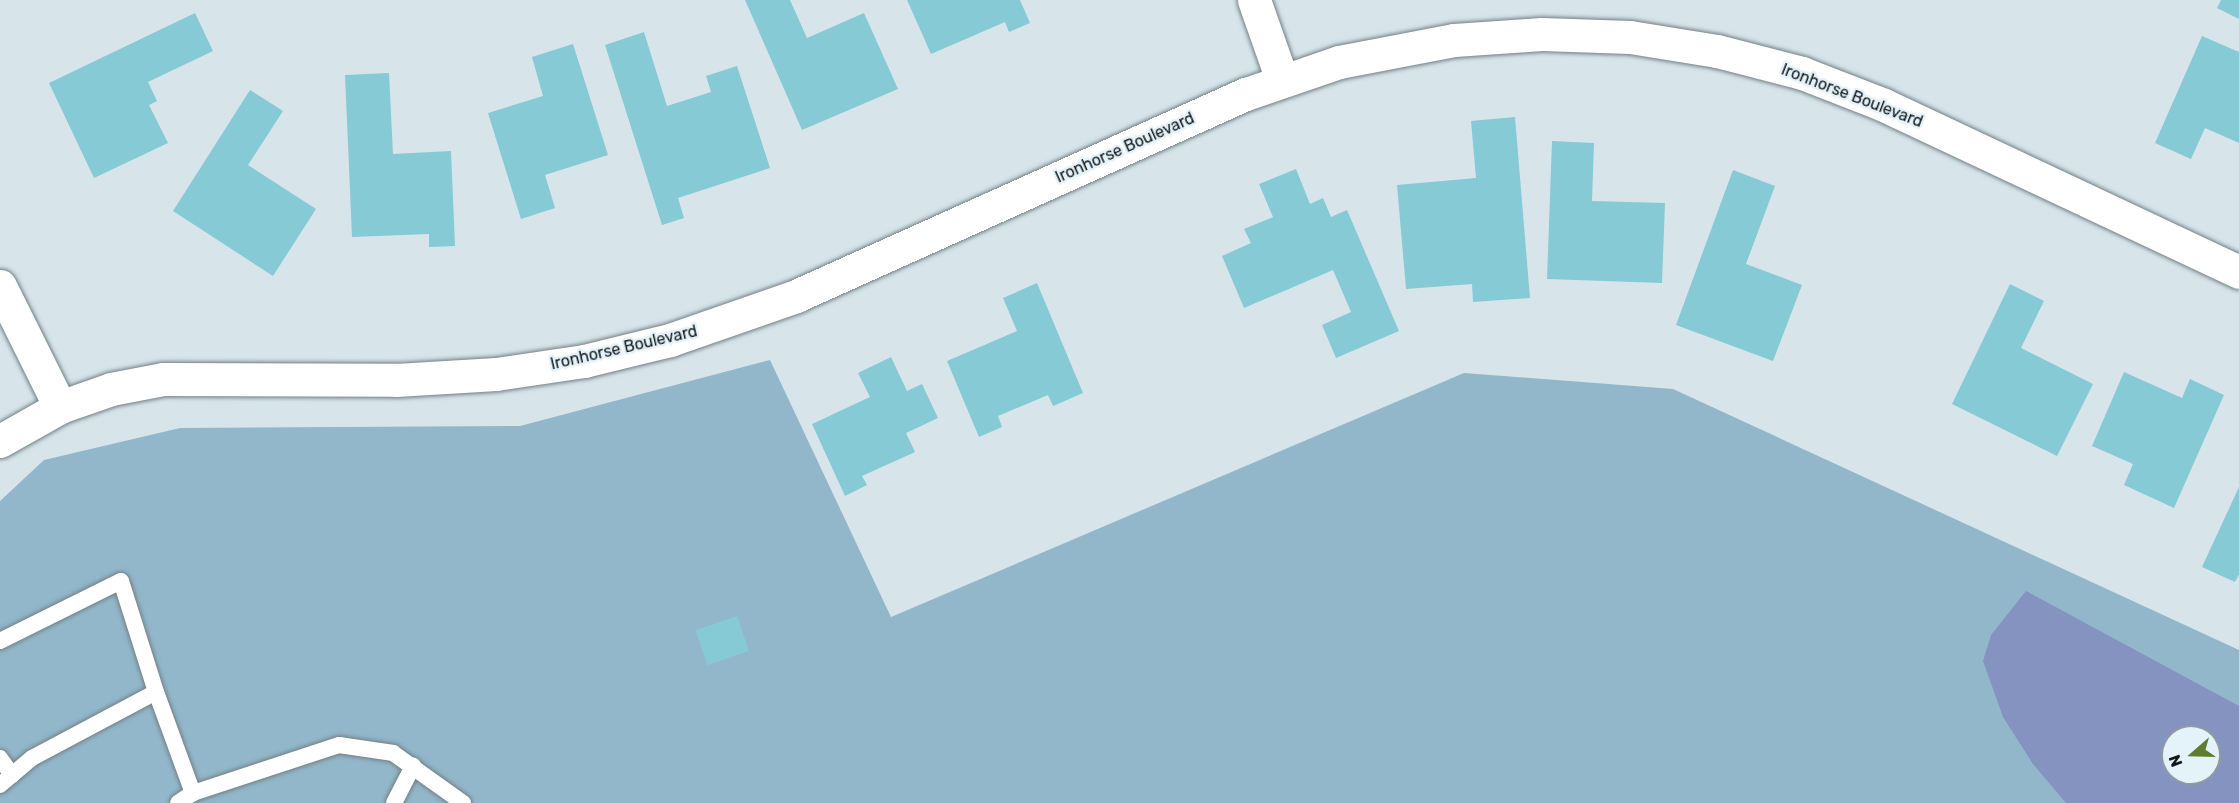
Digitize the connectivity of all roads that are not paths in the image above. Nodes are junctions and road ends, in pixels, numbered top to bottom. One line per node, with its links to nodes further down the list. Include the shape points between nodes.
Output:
1 (1254, 0): 2 (street)
2 (1282, 80): 3 (street, Ironhorse Boulevard, via 1396,49 1465,39 1542,34 1629,37 1717,51 1802,73 1884,105); 5 (street, Ironhorse Boulevard, via 796,296 670,340 584,361 496,374 396,380 162,379 111,389)
3 (2239, 272)
4 (0, 286): 5 (street)
5 (60, 407): 6 (street, Ironhorse Boulevard)
6 (0, 441)
7 (0, 640): 8 (lane, via 121,581)
8 (156, 692): 11 (lane, via 32,758); 12 (lane)
9 (0, 758): 11 (lane)
10 (413, 766): 12 (lane, via 393,753 339,745); 14 (lane); 15 (lane)
11 (6, 780)
12 (193, 793): 13 (lane)
13 (178, 803)
14 (394, 803)
15 (463, 803)

